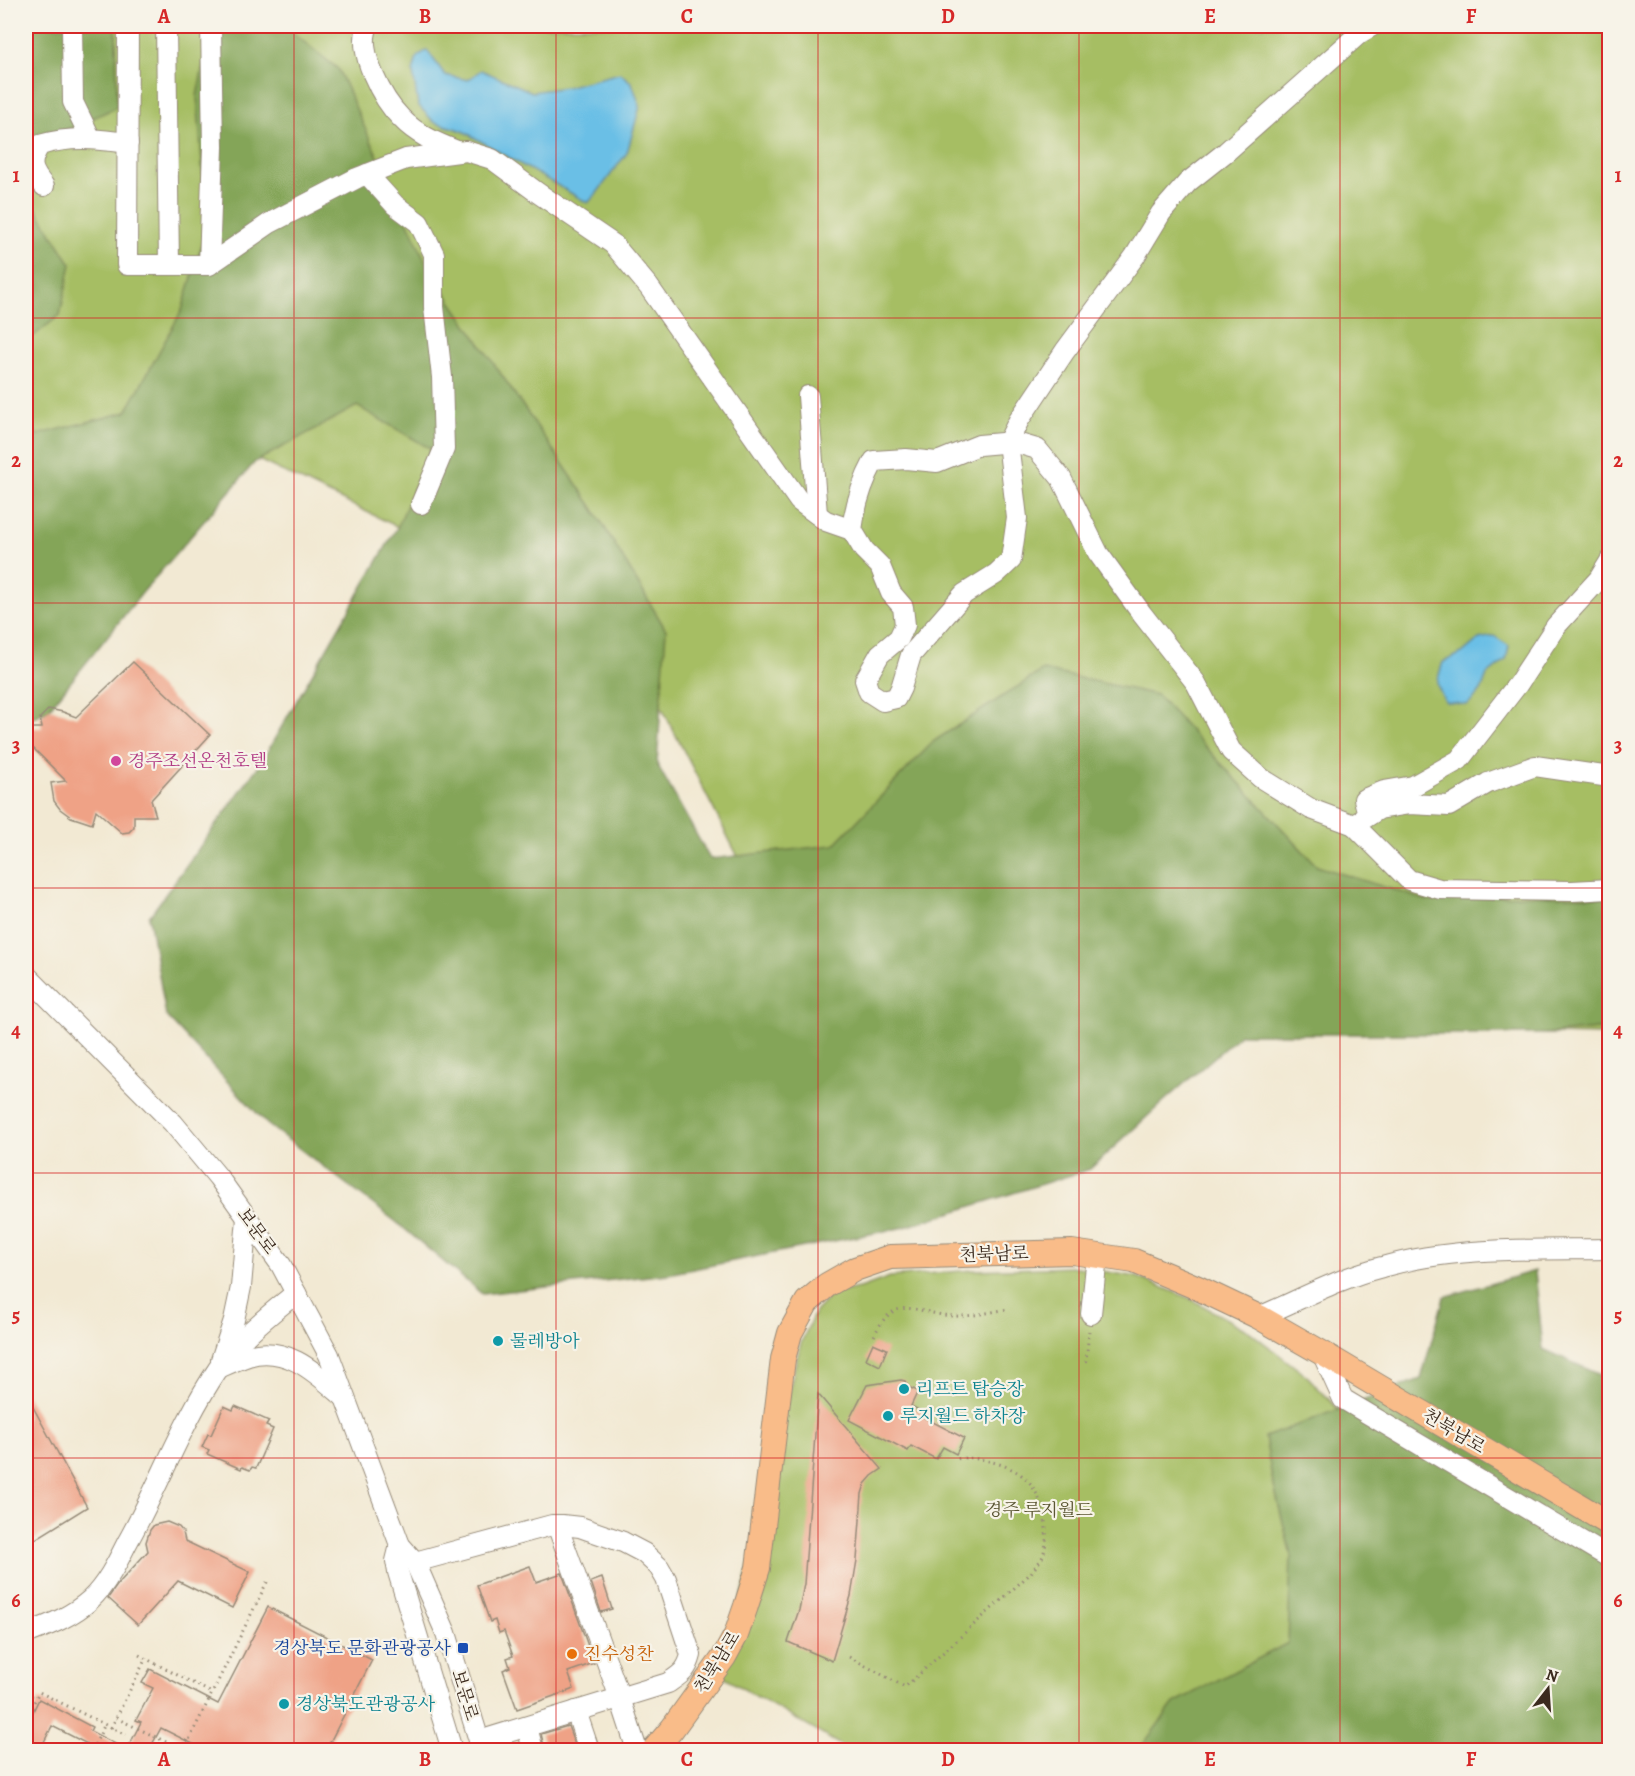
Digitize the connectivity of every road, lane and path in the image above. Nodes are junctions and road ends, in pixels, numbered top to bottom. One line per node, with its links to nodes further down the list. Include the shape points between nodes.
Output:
1 (72, 26): 7 (street, via 73,102)
2 (128, 26): 8 (street)
3 (166, 26): 12 (street)
4 (211, 26): 13 (street, via 213,147)
5 (368, 26): 9 (street, via 368,65 401,118 430,141)
6 (1372, 26): 15 (street, via 1188,182 1161,213 1135,256 1065,351)
7 (91, 139): 8 (street); 11 (street, via 61,139 39,145 32,156 34,173)
8 (128, 143): 12 (street, via 127,265)
9 (459, 152): 10 (street, via 406,159); 17 (street, via 492,159 613,244 649,287 799,501)
10 (367, 174): 13 (street, via 270,223); 16 (street, via 419,224 434,254 444,449)
11 (44, 186)
12 (169, 265): 13 (street)
13 (209, 265)
14 (808, 396): 17 (street)
15 (1008, 442): 18 (street, via 979,445 937,462 874,461 863,482); 18 (street, via 1017,518 1011,560 964,594 911,655 896,698 883,701 869,692 865,680 880,654 899,638 905,625 903,607 891,593 880,566); 22 (street, via 1037,449 1061,478 1098,553 1196,683 1231,752 1261,778 1311,809)
16 (421, 504)
17 (817, 514): 18 (street)
18 (852, 530)
19 (1610, 561): 21 (street, via 1599,579 1556,626 1518,684 1459,760 1413,786 1364,799 1366,807)
20 (1610, 777): 21 (street, via 1535,766 1488,783 1449,806 1410,804)
21 (1380, 809): 22 (street)
22 (1354, 825): 23 (street, via 1409,880 1440,889)
23 (1610, 889)
24 (26, 975): 25 (street, 보문로, via 173,1123)
25 (248, 1218): 28 (street, 보문로); 35 (street, via 241,1287)
26 (1610, 1249): 31 (street, via 1467,1251 1381,1267)
27 (1097, 1256): 30 (street); 31 (main road, 천북남로, via 1134,1261); 66 (main road, 천북남로, via 1072,1252 890,1257 855,1269 807,1302 790,1333 783,1359 758,1568 746,1606 724,1657)
28 (296, 1293): 35 (street, via 266,1317); 36 (street, 보문로, via 329,1355)
29 (1008, 1309): 32 (path, via 967,1317 901,1308 886,1316)
30 (1091, 1314): 34 (path)
31 (1259, 1317): 33 (main road, 천북남로)
32 (874, 1336)
33 (1322, 1353): 38 (main road, 천북남로); 41 (street, via 1343,1399)
34 (1086, 1362)
35 (219, 1368): 36 (street, via 265,1353 285,1356 307,1366); 44 (street, via 189,1416 110,1575 74,1613)
36 (346, 1399): 40 (street, 보문로)
37 (956, 1459): 47 (path, via 987,1460 1012,1470 1031,1484 1044,1508 1047,1534 1042,1558 1031,1573 905,1687)
38 (1610, 1524)
39 (557, 1525): 42 (street); 51 (street); 51 (street, via 580,1527 623,1542 644,1553 666,1579 691,1655 688,1665 668,1683)
40 (399, 1545): 42 (street, 보문로); 62 (street, 보문로, via 398,1572)
41 (1610, 1558)
42 (416, 1562): 59 (street, 보문로, via 446,1632)
43 (269, 1578): 49 (path)
44 (26, 1634)
45 (139, 1655): 46 (path)
46 (146, 1658): 49 (path); 54 (path)
47 (849, 1658)
48 (26, 1693): 50 (path)
49 (212, 1693): 61 (path)
50 (36, 1698): 53 (path); 55 (path, via 39,1692)
51 (620, 1698): 52 (street); 65 (street)
52 (576, 1711): 56 (street); 64 (street)
53 (26, 1718)
54 (116, 1718): 57 (path); 61 (path)
55 (105, 1725): 57 (path); 60 (path)
56 (527, 1727): 59 (street); 63 (street)
57 (111, 1728): 58 (path)
58 (126, 1736)
59 (481, 1746)
60 (92, 1750)
61 (183, 1750)
62 (452, 1750)
63 (533, 1750)
64 (589, 1750)
65 (637, 1750)
66 (654, 1750)

